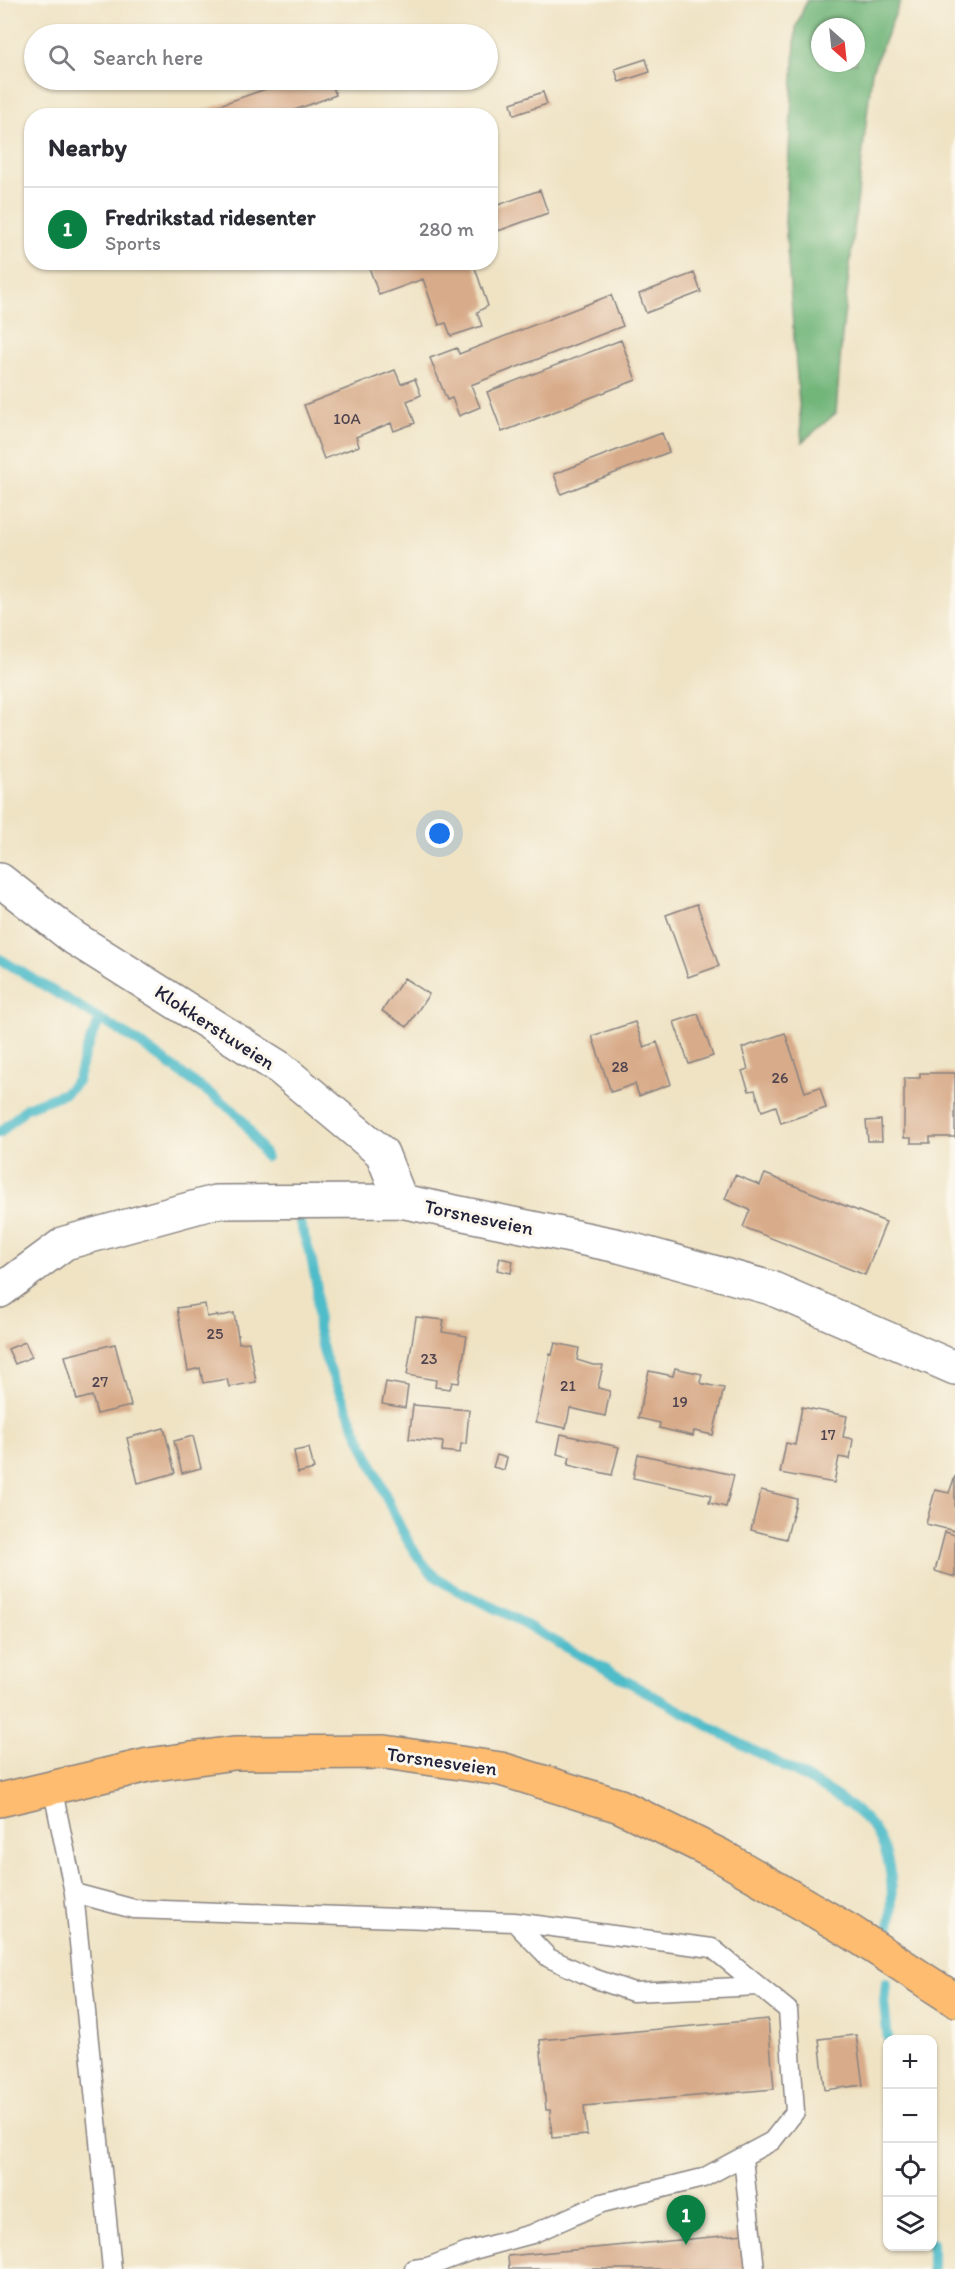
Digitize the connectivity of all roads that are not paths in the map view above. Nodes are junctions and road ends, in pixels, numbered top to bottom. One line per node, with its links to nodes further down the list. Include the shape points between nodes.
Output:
1 (0, 880): 2 (street, Klokkerstuveien, via 74,938 280,1068 382,1153)
2 (401, 1201): 3 (street, Torsnesveien, via 215,1202 65,1243); 4 (street, Torsnesveien, via 619,1246 771,1288)
3 (0, 1291)
4 (955, 1368)
5 (52, 1786): 6 (main road, Torsnesveien); 7 (lane); 10 (main road, Torsnesveien, via 148,1765 234,1753 385,1752 501,1769 621,1806 721,1856 851,1932)
6 (0, 1800)
7 (74, 1893): 8 (lane, via 134,1909); 12 (lane)
8 (514, 1922): 9 (lane, via 712,1948); 9 (lane, via 549,1958 633,1992)
9 (759, 1986): 11 (lane, via 788,2010 795,2112 772,2141)
10 (955, 2000)
11 (743, 2158): 13 (lane, via 703,2178 602,2203 532,2234); 14 (lane)
12 (112, 2269)
13 (414, 2269)
14 (755, 2269)

